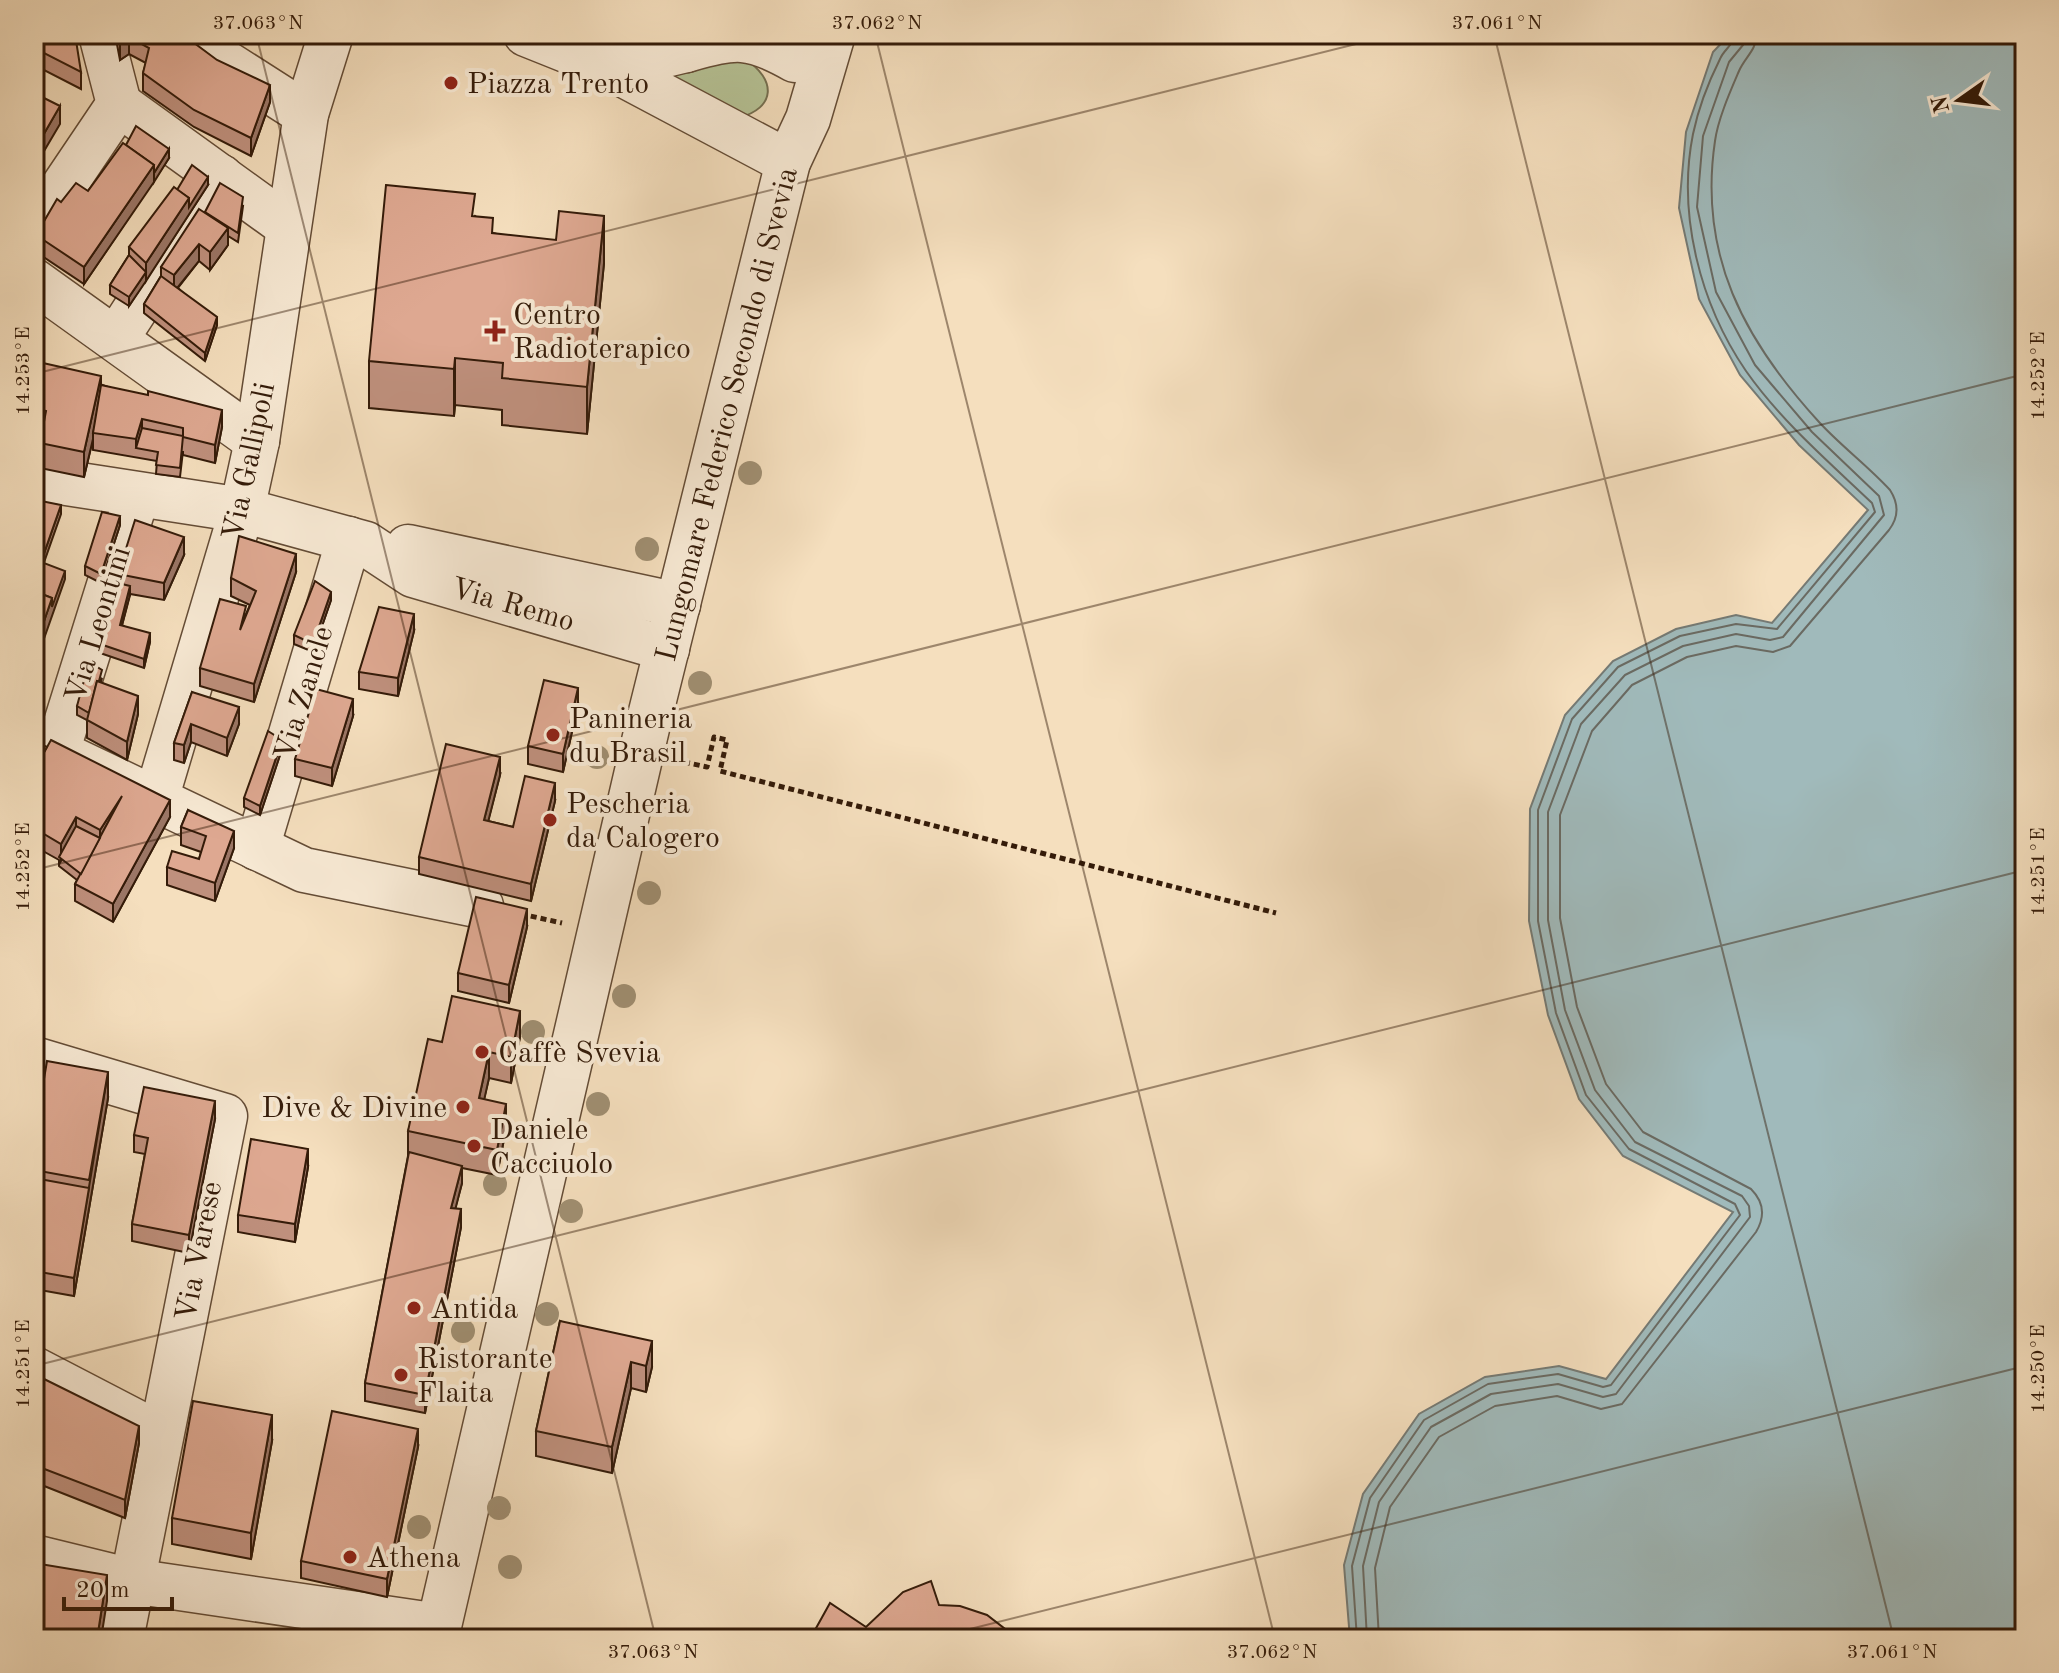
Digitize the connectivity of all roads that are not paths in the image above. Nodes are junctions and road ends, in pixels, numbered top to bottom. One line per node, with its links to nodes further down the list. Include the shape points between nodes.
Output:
1 (331, 34): 10 (street)
2 (526, 34): 8 (street)
3 (833, 34): 11 (street, Lungomare Federico Secondo di Svevia)
4 (77, 35): 9 (street)
5 (184, 36): 10 (street)
6 (688, 42): 7 (street, via 730,37); 8 (street)
7 (792, 47): 11 (street)
8 (614, 51): 12 (street)
9 (119, 104): 13 (street); 15 (street)
10 (306, 114): 14 (street, Via Gallipoli)
11 (808, 119): 12 (street, Lungomare Federico Secondo di Svevia)
12 (788, 162): 23 (street, Lungomare Federico Secondo di Svevia)
13 (221, 177): 14 (street); 17 (street)
14 (288, 226): 18 (street, Via Gallipoli)
15 (34, 230)
16 (34, 281): 17 (street)
17 (116, 339): 18 (street, via 141,383)
18 (257, 441): 21 (street, Via Gallipoli)
19 (34, 478): 20 (street, Via Remo)
20 (137, 496): 21 (street, Via Remo); 25 (street, Via Leontini)
21 (242, 510): 22 (street, Via Remo); 26 (street, Via Gallipoli)
22 (358, 542): 23 (street, Via Remo, via 422,548); 24 (street, Via Remo, via 413,575); 27 (street, Via Zancle)
23 (678, 605): 24 (street, Lungomare Federico Secondo di Svevia)
24 (667, 649): 34 (street, Lungomare Federico Secondo di Svevia)
25 (45, 747): 26 (street)
26 (156, 799): 27 (street)
27 (257, 848): 28 (street, via 304,870)
28 (481, 906)
29 (34, 1059): 31 (street, Via Varese, via 225,1116)
30 (34, 1369): 31 (street)
31 (161, 1435): 33 (street, Via Varese)
32 (34, 1557): 33 (street)
33 (132, 1581): 34 (street); 35 (street, Via Varese)
34 (437, 1632)
35 (121, 1639)

